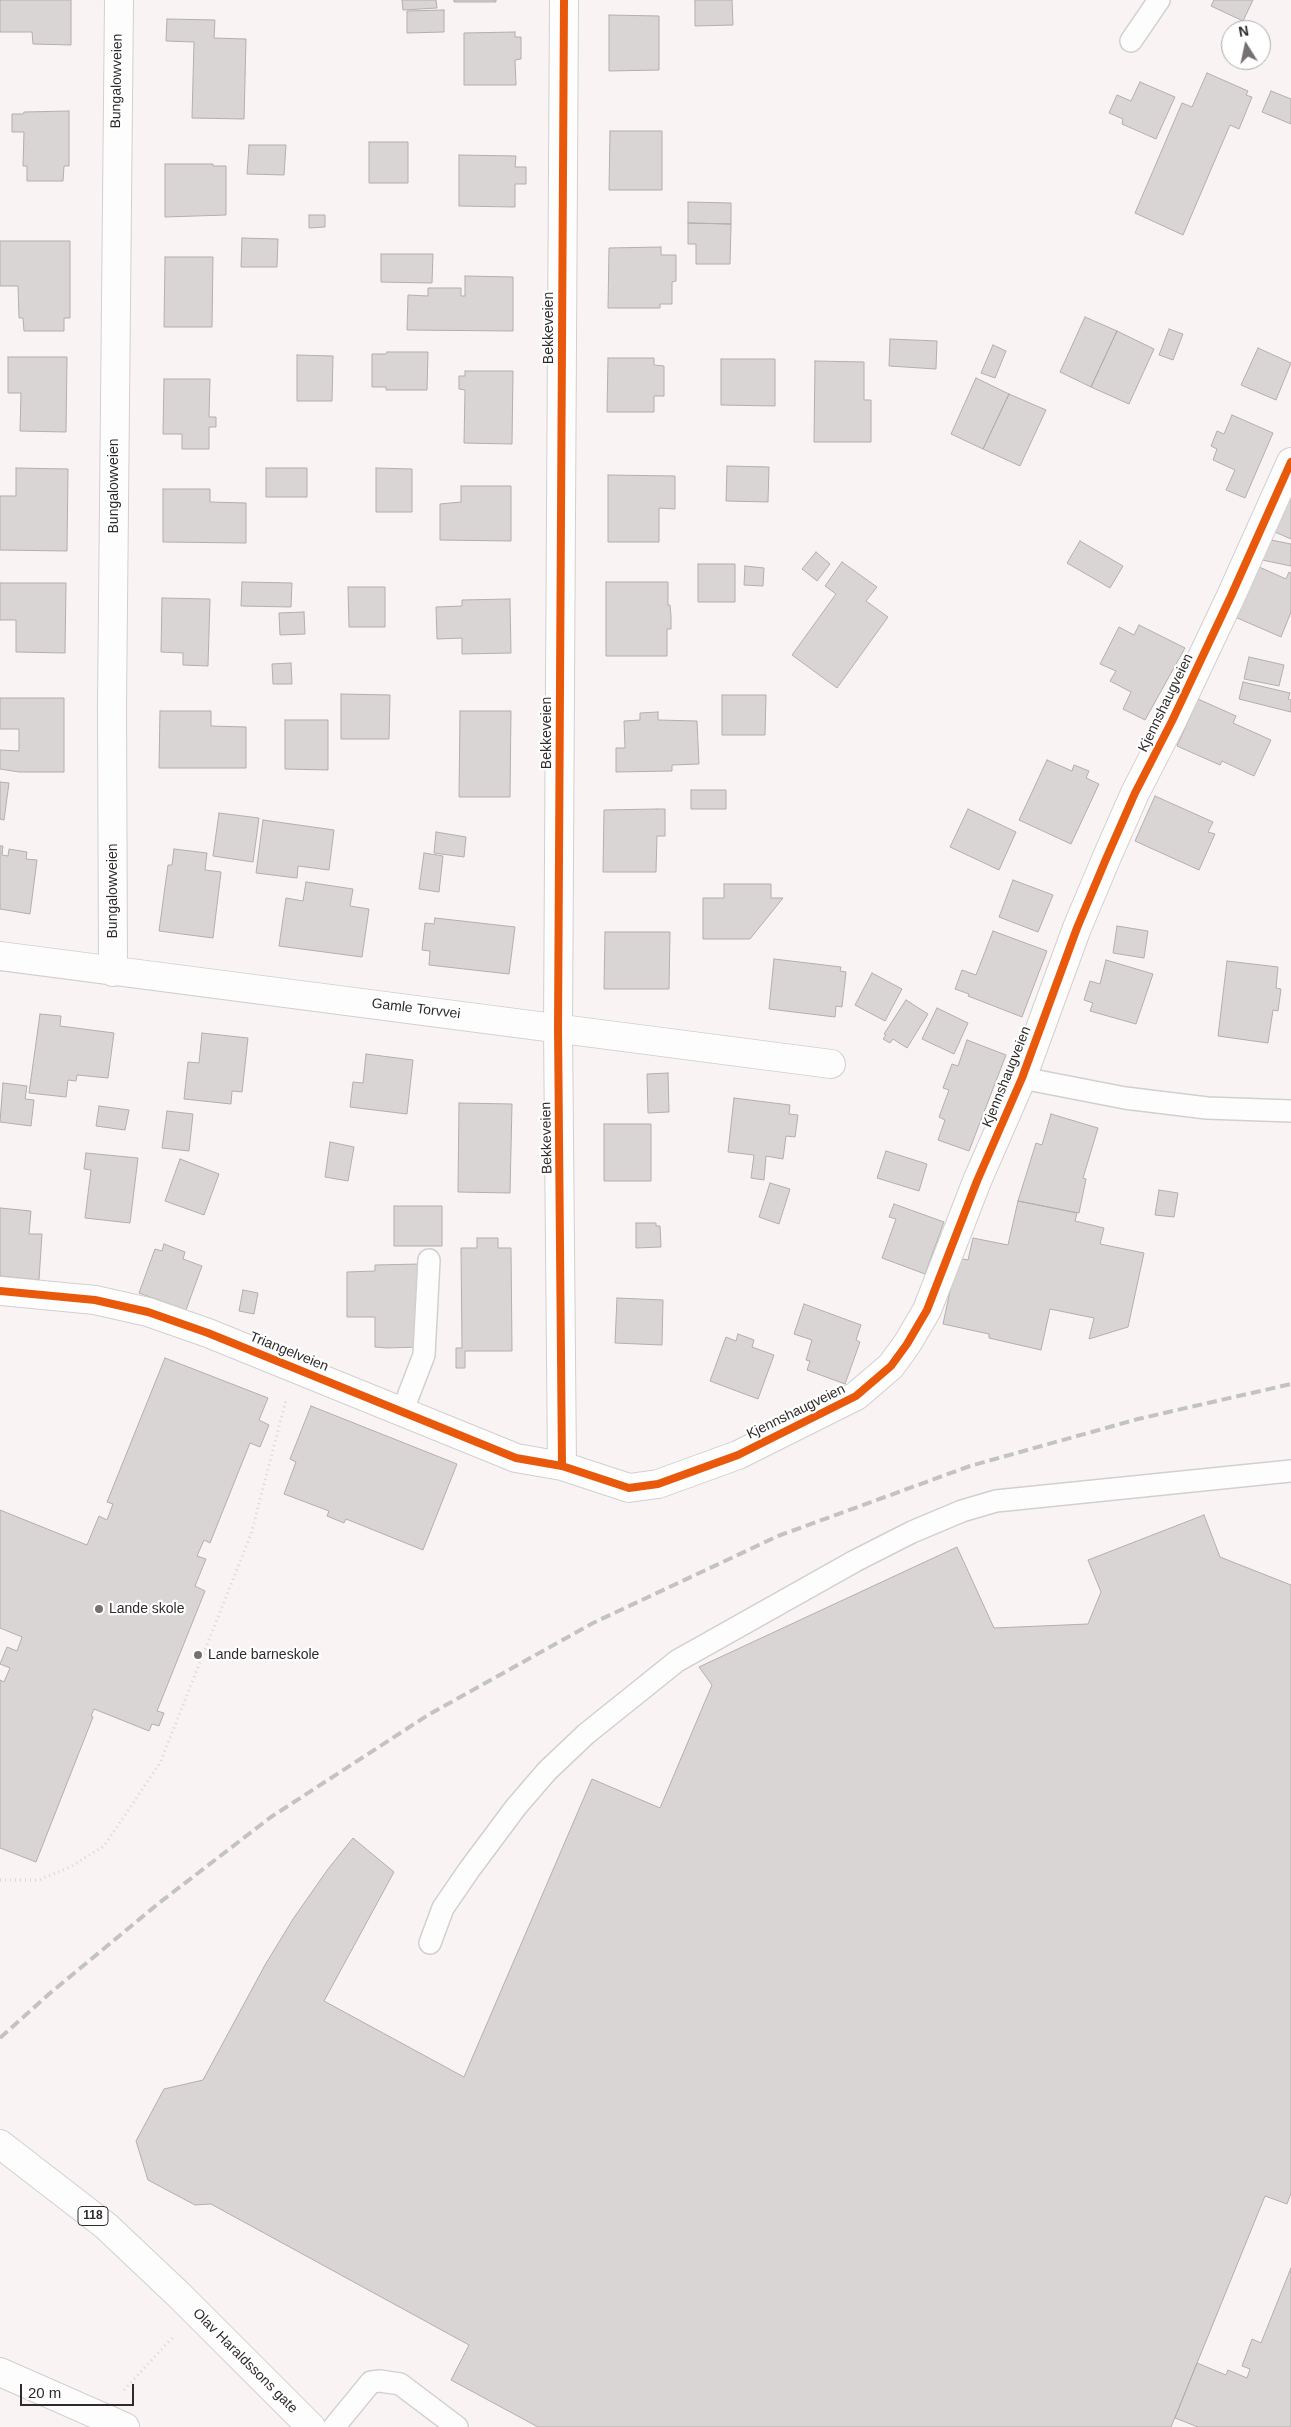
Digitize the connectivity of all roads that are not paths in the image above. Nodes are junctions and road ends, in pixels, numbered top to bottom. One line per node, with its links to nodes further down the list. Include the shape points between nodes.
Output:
1 (119, 0): 7 (street, Bungalowveien, via 112,704)
2 (564, 0): 8 (street, Bekkeveien)
3 (1159, 0): 4 (lane)
4 (1131, 41)
5 (1291, 462): 10 (street, Kjennshaugveien, via 1113,843 1077,928)
6 (0, 956): 7 (street, Gamle Torvvei)
7 (113, 972): 8 (street, Gamle Torvvei)
8 (558, 1027): 9 (street, Gamle Torvvei); 15 (street, Bekkeveien)
9 (831, 1064)
10 (1022, 1078): 11 (lane, via 1125,1098 1207,1108); 15 (street, Kjennshaugveien, via 977,1181 927,1310 891,1366 873,1383 805,1424 738,1455 658,1484 629,1488)
11 (1291, 1111)
12 (429, 1260): 14 (lane, via 424,1355)
13 (0, 1291): 14 (street, Triangelveien, via 95,1300 148,1312)
14 (402, 1412): 15 (street, Triangelveien, via 516,1458)
15 (562, 1466)
16 (1291, 1471): 17 (lane, via 996,1501 962,1511 855,1561 676,1662 586,1734 522,1800 469,1870 443,1908)
17 (430, 1943)
18 (0, 2144): 21 (street, Olav Haraldssons gate / 118, via 106,2226)
19 (0, 2372): 20 (street)
20 (125, 2427)
21 (311, 2427)
22 (334, 2427): 23 (lane, via 371,2382 380,2381 400,2384)
23 (457, 2427)

